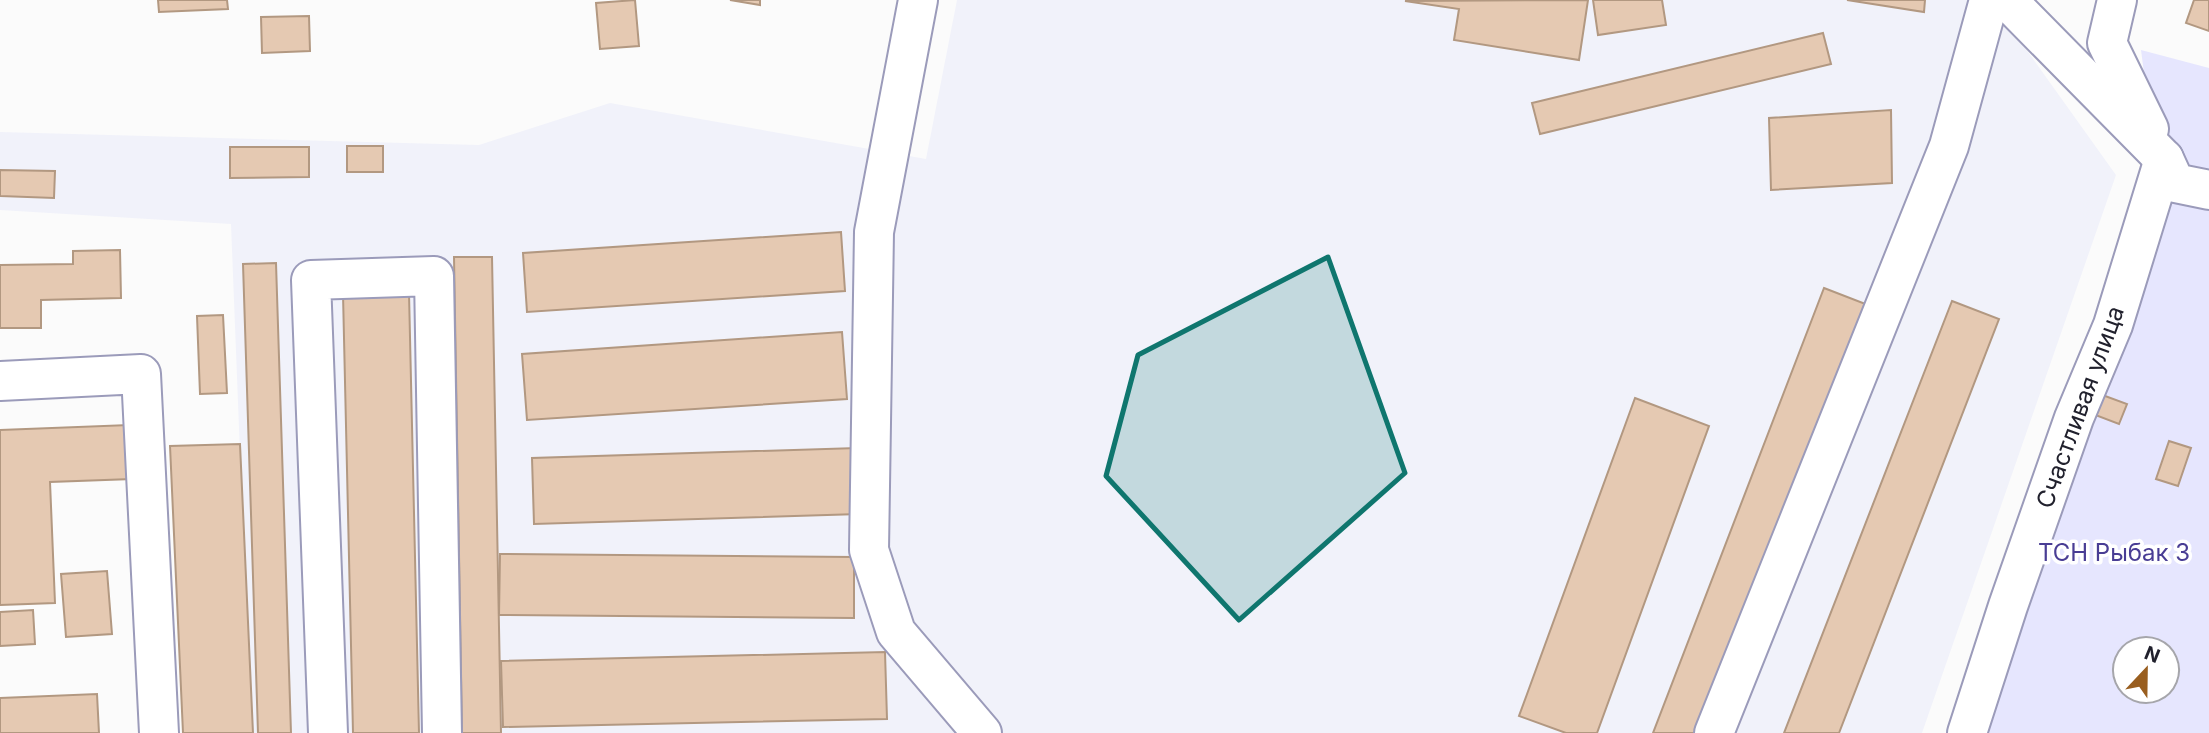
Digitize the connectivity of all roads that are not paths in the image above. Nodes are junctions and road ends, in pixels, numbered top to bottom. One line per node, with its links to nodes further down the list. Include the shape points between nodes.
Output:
1 (918, 0): 11 (lane, via 874,232 869,550 896,632)
2 (1989, 0): 12 (lane, via 1949,146)
3 (2007, 0): 5 (lane)
4 (2117, 0): 5 (lane, via 2107,43)
5 (2164, 159): 6 (lane, via 2175,183); 13 (lane, Счастливая улица, via 2112,326 2074,418)
6 (2209, 190)
7 (0, 381): 8 (lane, via 141,374)
8 (159, 733)
9 (328, 733): 10 (lane, via 311,280 435,276)
10 (442, 733)
11 (982, 733)
12 (1714, 733)
13 (1967, 733)

